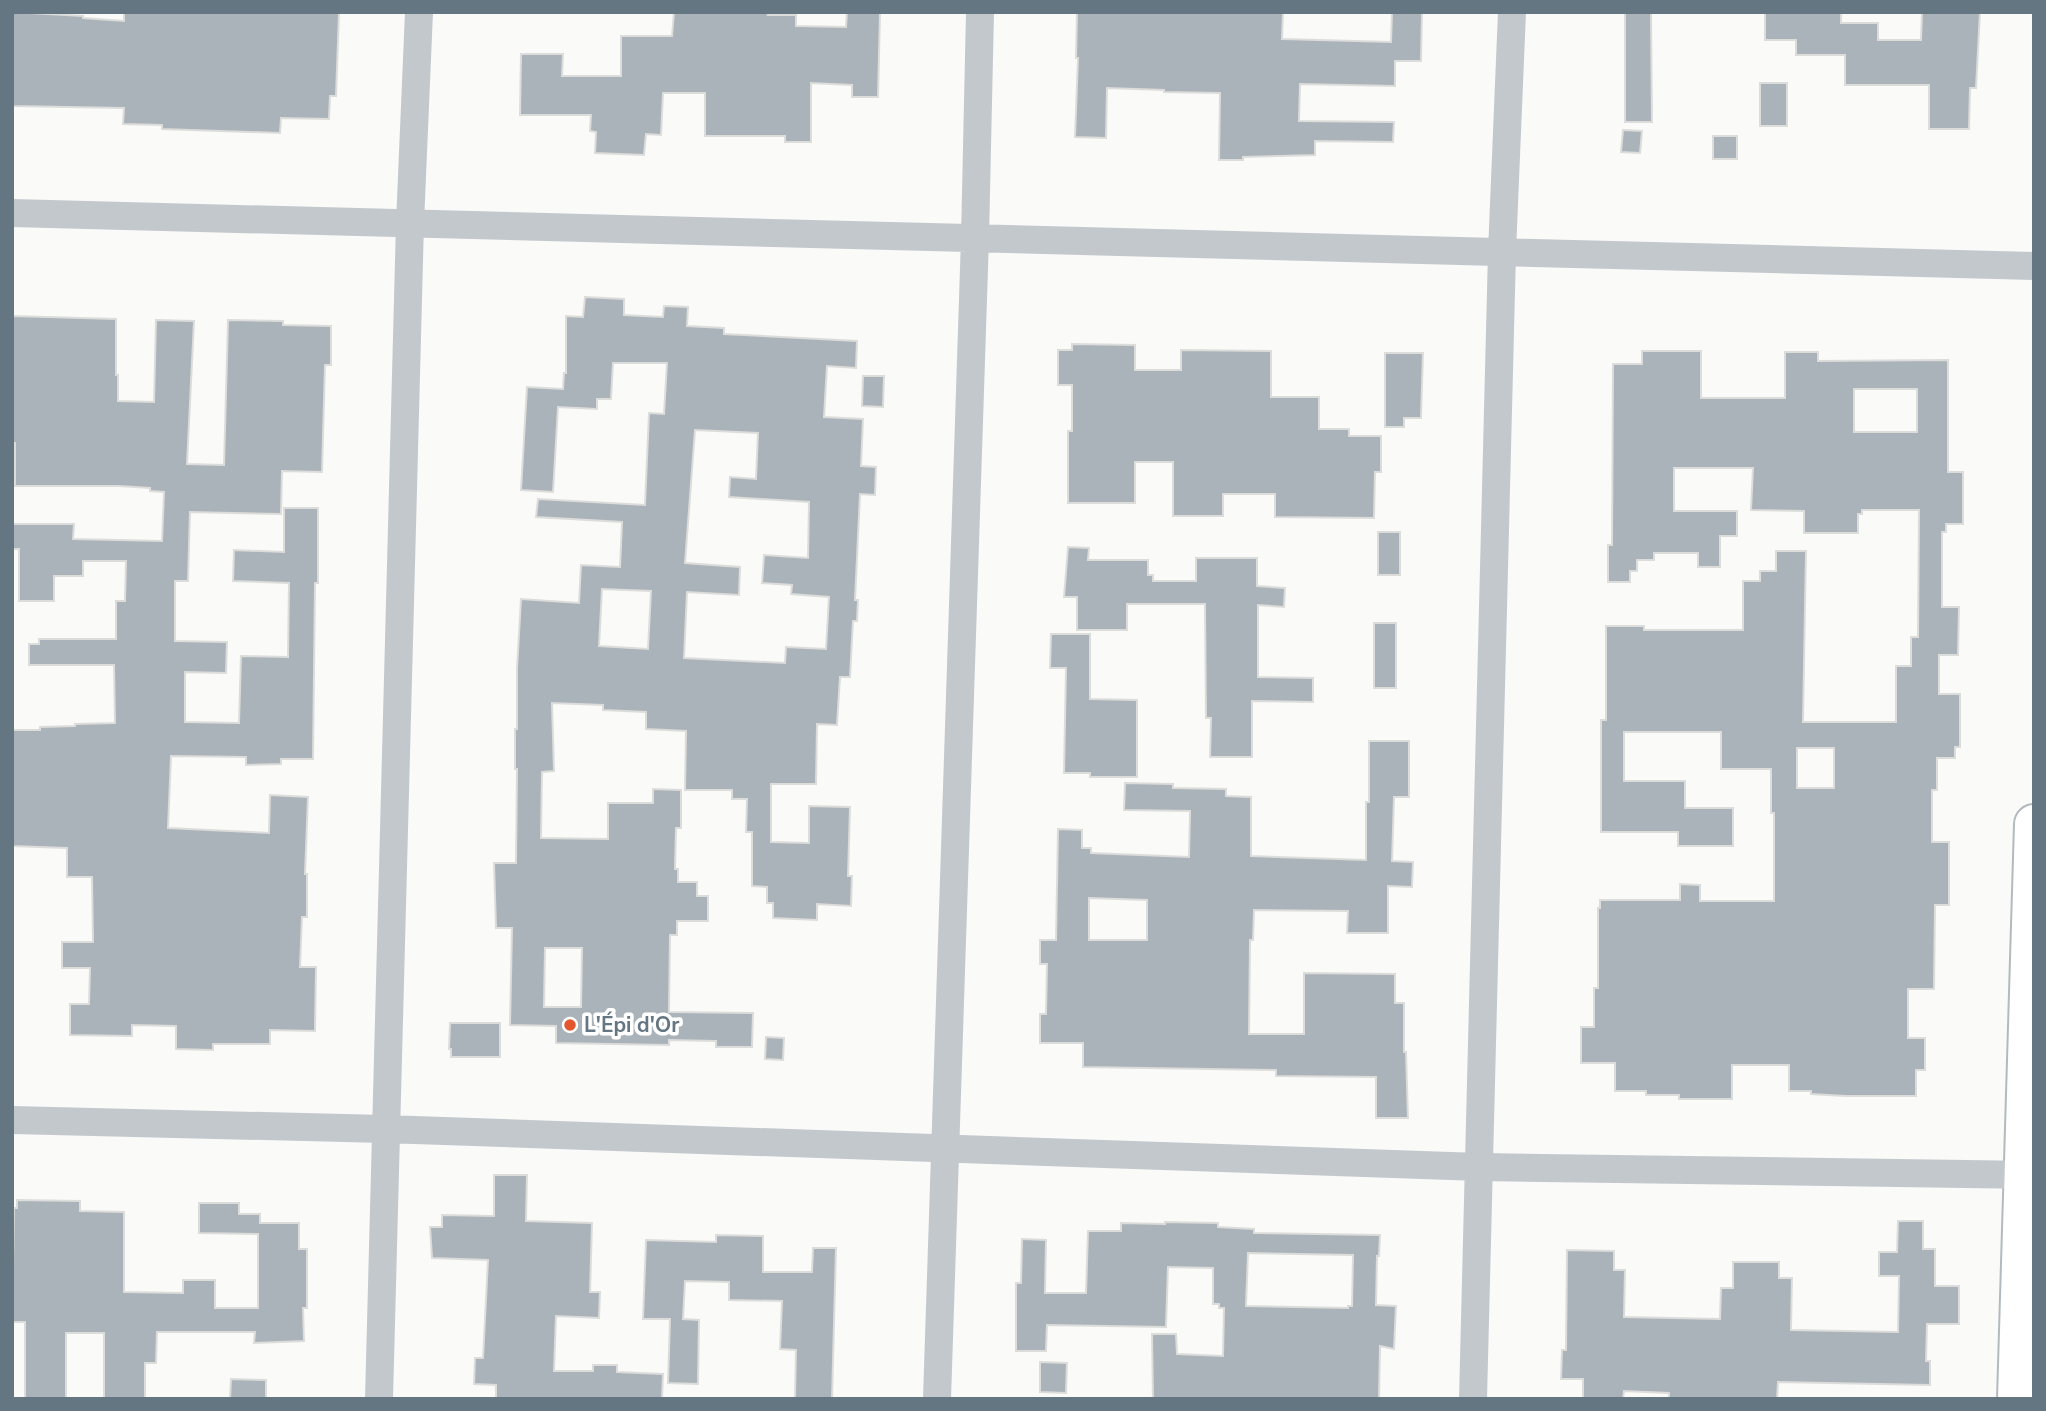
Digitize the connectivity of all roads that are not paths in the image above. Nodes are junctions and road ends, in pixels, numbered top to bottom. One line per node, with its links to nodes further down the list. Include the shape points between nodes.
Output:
1 (419, 12): 5 (street)
2 (980, 12): 6 (street)
3 (1512, 12): 7 (street)
4 (12, 213): 5 (street)
5 (410, 223): 6 (street); 11 (street)
6 (975, 238): 7 (street); 12 (street)
7 (1502, 252): 8 (street); 13 (street)
8 (2034, 266)
9 (2034, 824): 14 (street)
10 (12, 1120): 11 (street)
11 (385, 1129): 12 (street); 15 (street)
12 (946, 1148): 13 (street); 16 (street)
13 (1480, 1167): 14 (street); 17 (street)
14 (2029, 1175): 18 (street)
15 (379, 1399)
16 (937, 1399)
17 (1473, 1399)
18 (2017, 1399)

